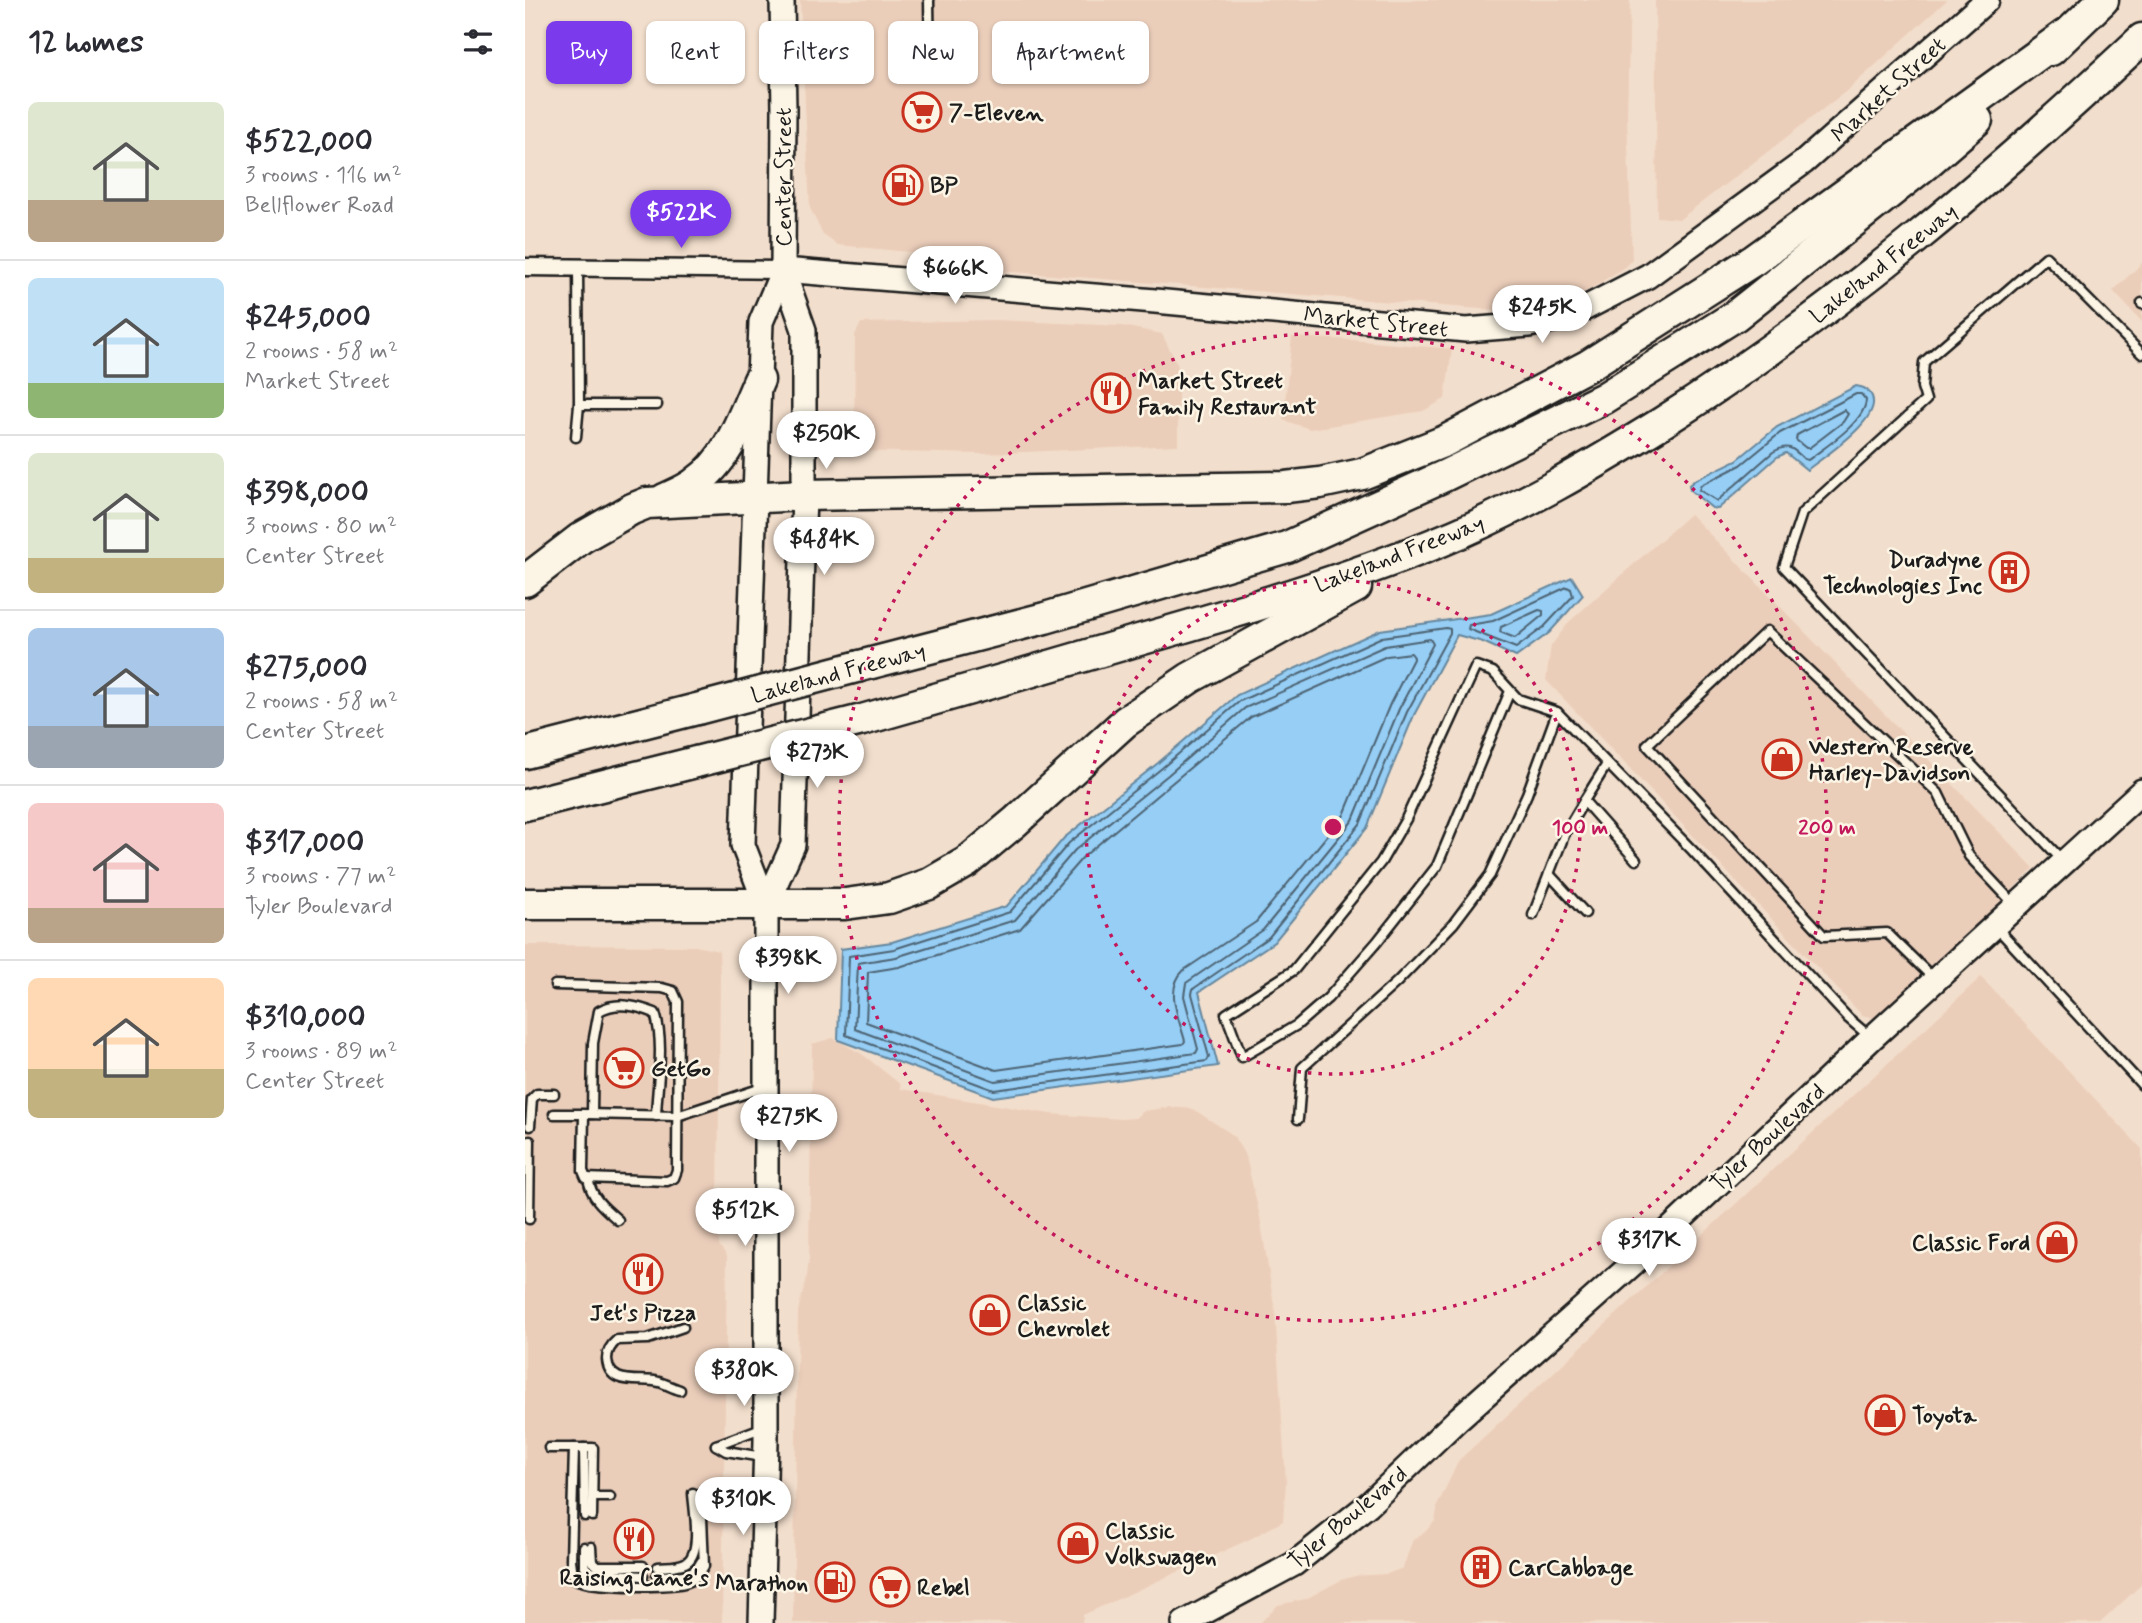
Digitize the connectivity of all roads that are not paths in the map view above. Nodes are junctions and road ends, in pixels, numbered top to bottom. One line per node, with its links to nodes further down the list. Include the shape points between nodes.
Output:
1 (782, 0): 10 (street, Center Street)
2 (929, 0): 5 (lane)
3 (1987, 0): 10 (street, Market Street, via 1804,162 1649,276 1570,316 1466,330)
4 (2103, 0): 6 (highway, Lakeland Freeway)
5 (929, 21)
6 (2065, 35): 16 (highway, via 1753,260 1589,365 1445,441 1362,474 1286,487); 23 (highway, Lakeland Freeway, bridge, via 2012,89 1926,164 1735,316 1604,398 1444,476 1287,547 1045,618)
7 (2142, 39): 19 (highway, Lakeland Freeway, via 1915,241 1729,380 1611,454)
8 (525, 267): 9 (street)
9 (578, 267): 10 (street); 13 (lane)
10 (782, 270): 12 (street, Center Street, via 761,322); 16 (street, Center Street, via 804,330)
11 (2142, 354): 29 (lane, via 2046,257 1924,362 1926,400 1802,513 1784,567)
12 (759, 380): 17 (street, Center Street); 18 (highway, via 715,464 694,484)
13 (579, 405): 14 (lane); 15 (lane)
14 (657, 405)
15 (576, 437)
16 (804, 495): 17 (highway); 32 (street, Center Street, via 793,845)
17 (755, 499): 18 (highway); 32 (street, Center Street, via 743,845)
18 (660, 501): 20 (highway, via 632,509 581,538)
19 (1442, 540): 27 (highway, Lakeland Freeway, bridge, via 1275,601 862,720); 32 (highway, via 1190,678 1125,722 967,862 929,884 889,898 845,904)
20 (525, 581)
21 (1510, 691): 21 (lane, via 1493,672 1476,666 1406,819 1381,862 1294,970 1226,1014 1242,1057 1297,1025 1328,999 1437,866); 22 (lane, via 1518,699)
22 (1557, 712): 24 (lane); 47 (lane, via 1490,875 1453,924 1406,973 1302,1068)
23 (525, 753)
24 (1607, 764): 26 (lane); 39 (lane)
25 (2142, 791): 29 (street, Tyler Boulevard)
26 (1584, 801): 28 (lane); 30 (lane)
27 (525, 804)
28 (1636, 860)
29 (2064, 862): 33 (street, Tyler Boulevard)
30 (1549, 874): 34 (lane); 35 (lane)
31 (525, 904): 32 (highway)
32 (766, 905): 41 (street, Center Street)
33 (2016, 906): 36 (street, Tyler Boulevard); 37 (lane, via 1969,856 1938,793 1767,631 1647,745 1824,936 1887,933)
34 (1585, 913)
35 (1533, 915)
36 (1995, 926): 37 (street, Tyler Boulevard); 40 (lane)
37 (1935, 980): 39 (street, Tyler Boulevard)
38 (555, 985): 46 (lane, via 673,991 678,1002)
39 (1872, 1038): 66 (street, Tyler Boulevard, via 1369,1504 1294,1564)
40 (2142, 1084)
41 (767, 1087): 46 (lane); 55 (street, Center Street)
42 (554, 1094): 48 (lane, via 537,1094 532,1099)
43 (554, 1114): 44 (lane)
44 (588, 1114): 45 (lane); 45 (lane, via 599,1011 637,1006 655,1013 659,1026); 50 (lane, via 583,1171)
45 (656, 1116): 46 (lane)
46 (677, 1116): 50 (lane, via 674,1178)
47 (1298, 1119)
48 (530, 1126)
49 (530, 1141): 51 (lane)
50 (589, 1178): 52 (lane, via 601,1207)
51 (529, 1219)
52 (618, 1220)
53 (683, 1327): 54 (lane, via 648,1339 617,1340 607,1362 615,1377 657,1381)
54 (680, 1390)
55 (767, 1426): 59 (street, Center Street); 59 (lane, via 716,1445)
56 (549, 1448): 57 (lane)
57 (574, 1448): 58 (lane); 64 (lane, via 571,1560 573,1575 584,1582 691,1581 704,1566 697,1493 696,1546 687,1563)
58 (589, 1448): 60 (lane); 60 (lane, via 588,1516)
59 (766, 1458): 65 (street, Center Street)
60 (593, 1497): 61 (lane)
61 (610, 1497)
62 (587, 1548): 63 (lane, via 597,1566)
63 (643, 1571)
64 (657, 1571)
65 (761, 1623)
66 (1184, 1623)

